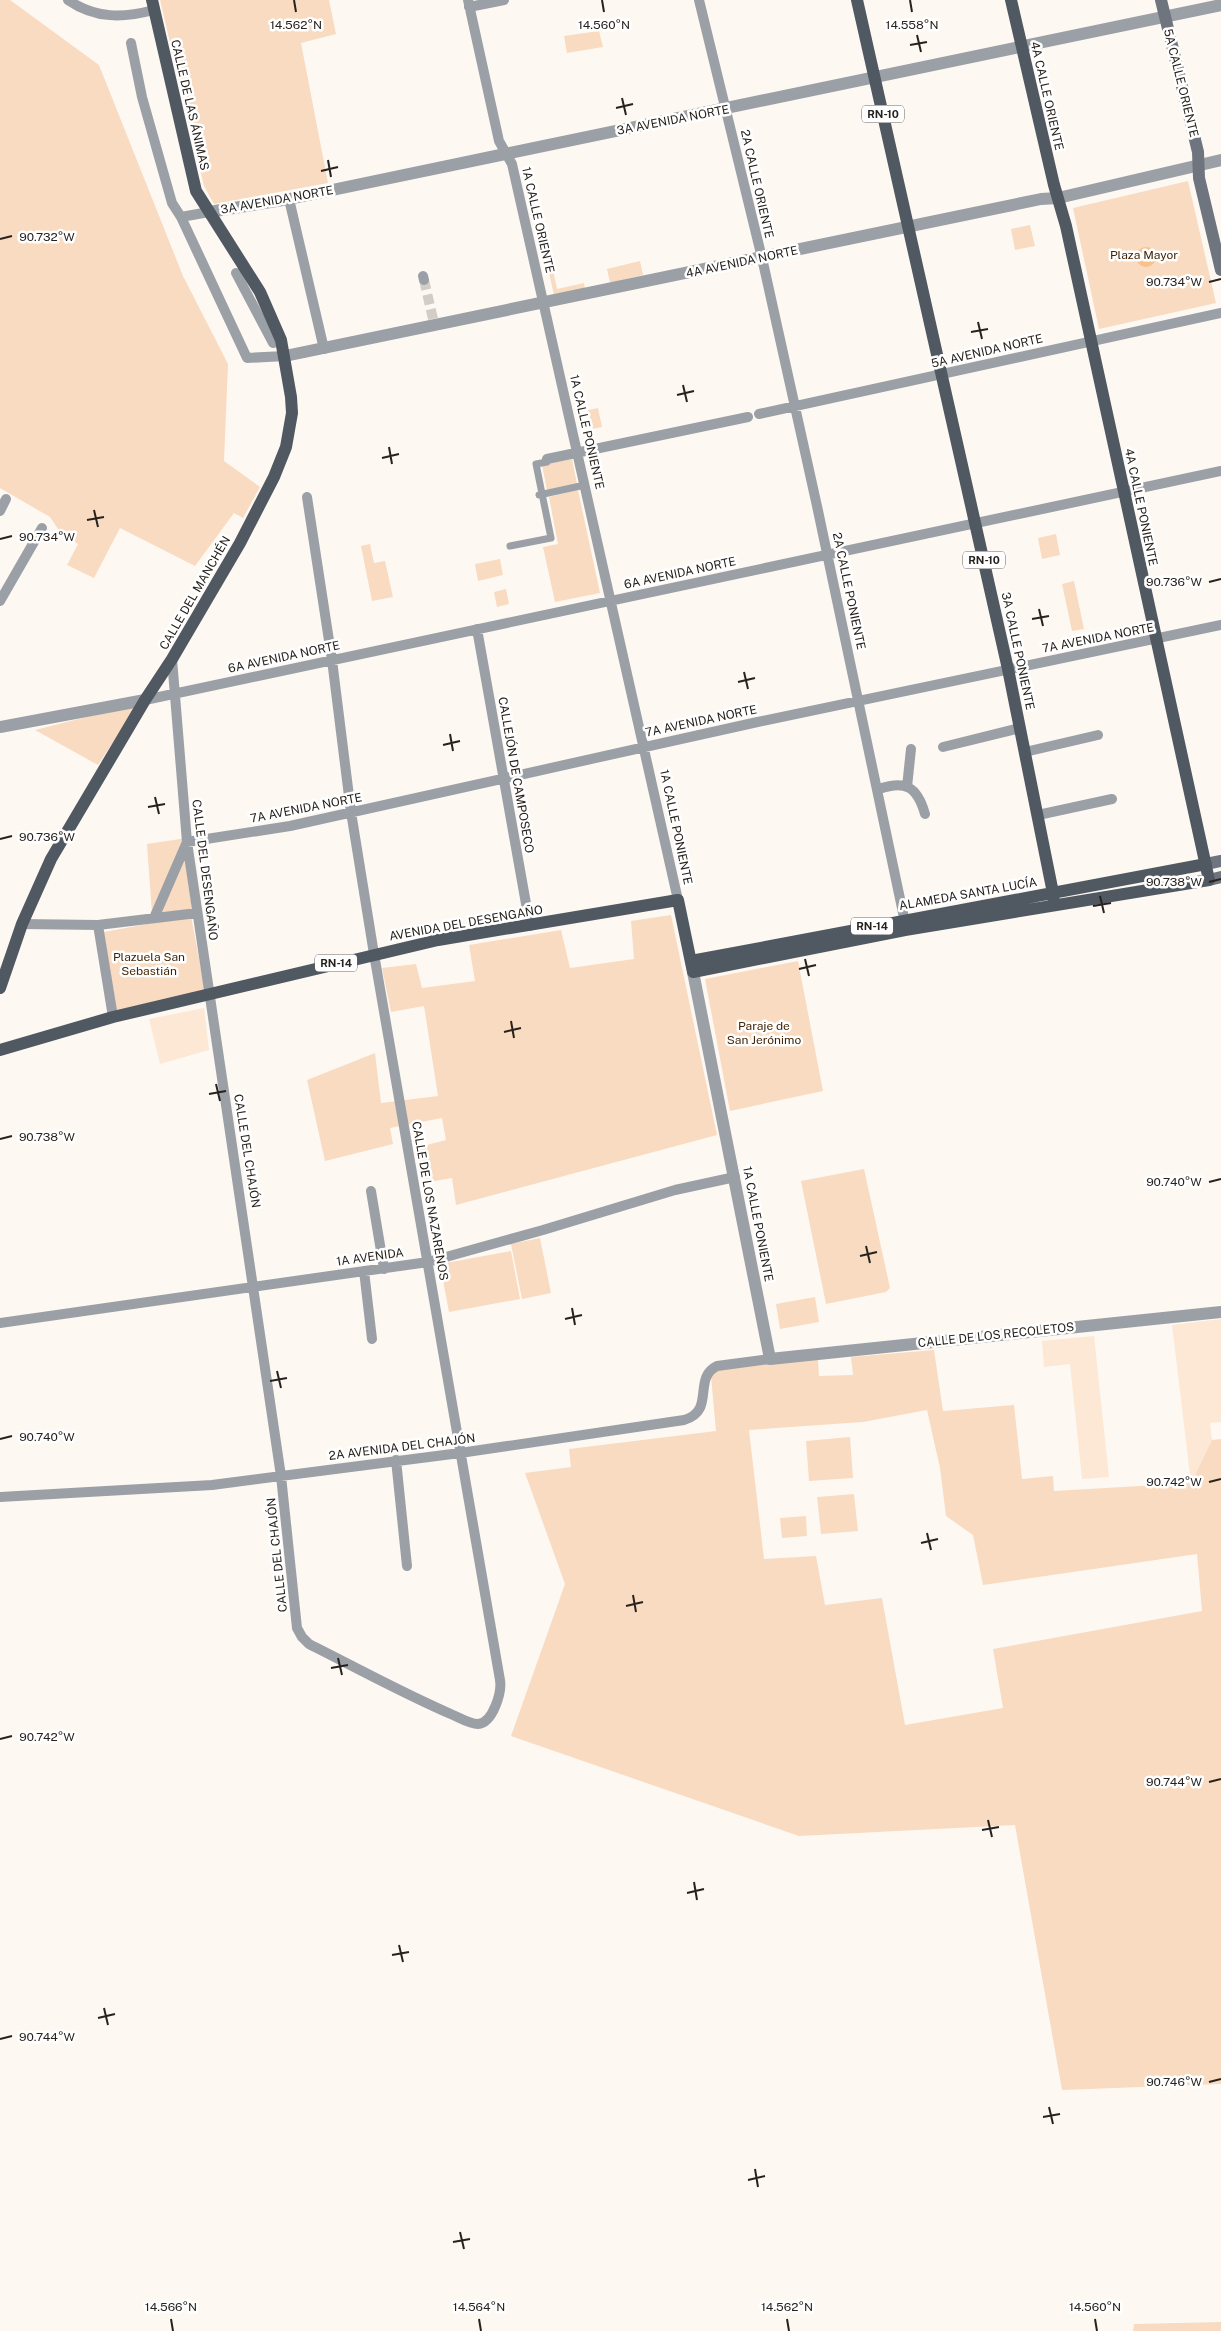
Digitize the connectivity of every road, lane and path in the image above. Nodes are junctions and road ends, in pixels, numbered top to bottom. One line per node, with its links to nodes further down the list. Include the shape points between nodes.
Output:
1 (68, 0): 8 (street, via 112,17 131,16)
2 (504, 0): 7 (street)
3 (699, 0): 14 (street, 2A CALLE ORIENTE)
4 (857, 0): 13 (main road, RN-10)
5 (1010, 0): 12 (main road, 4A CALLE ORIENTE)
6 (1161, 0): 10 (main road, 5A CALLE ORIENTE)
7 (468, 4): 15 (street, 1A CALLE ORIENTE, via 499,141)
8 (153, 5): 20 (main road, CALLE DE LAS ÁNIMAS, via 196,191)
9 (1221, 5): 10 (street, 3A AVENIDA NORTE)
10 (1165, 17): 12 (street, 3A AVENIDA NORTE); 17 (main road, 5A CALLE ORIENTE)
11 (131, 43): 21 (street, via 163,176 172,203)
12 (1021, 47): 13 (street, 3A AVENIDA NORTE); 18 (main road, 4A CALLE ORIENTE)
13 (875, 78): 14 (street, 3A AVENIDA NORTE); 22 (main road, RN-10)
14 (726, 109): 15 (street, 3A AVENIDA NORTE); 23 (street, 2A CALLE ORIENTE)
15 (506, 154): 19 (street, 3A AVENIDA NORTE); 26 (street, 1A CALLE ORIENTE, via 512,164)
16 (1221, 160): 17 (street, 4A AVENIDA NORTE)
17 (1199, 166): 18 (street, 4A AVENIDA NORTE); 24 (main road, 5A CALLE ORIENTE)
18 (1058, 198): 22 (street, 4A AVENIDA NORTE, via 1040,199); 28 (main road, 4A CALLE PONIENTE)
19 (290, 199): 20 (street, 3A AVENIDA NORTE); 30 (street)
20 (209, 212): 21 (street, 3A AVENIDA NORTE); 29 (main road, CALLE DE LAS ÁNIMAS, via 260,292)
21 (181, 217): 31 (street, via 247,358)
22 (908, 228): 23 (street, 4A AVENIDA NORTE); 32 (main road, 3A CALLE PONIENTE / RN-10)
23 (762, 258): 26 (street, 4A AVENIDA NORTE); 33 (street, 2A CALLE PONIENTE)
24 (1221, 270)
25 (236, 273): 29 (street)
26 (545, 303): 30 (street, 4A AVENIDA NORTE, via 434,322); 36 (street, 1A CALLE PONIENTE)
27 (1221, 313): 28 (street, 5A AVENIDA NORTE)
28 (1091, 340): 32 (street, 5A AVENIDA NORTE); 40 (main road, 4A CALLE PONIENTE)
29 (277, 341): 31 (main road, CALLE DEL MANCHÉN)
30 (324, 349): 31 (street, 4A AVENIDA NORTE)
31 (281, 356): 54 (main road, CALLE DEL MANCHÉN, via 292,413 286,447 240,543)
32 (942, 374): 33 (street, 5A AVENIDA NORTE); 45 (main road, 3A CALLE PONIENTE / RN-10)
33 (795, 406): 34 (street, 5A AVENIDA NORTE); 48 (street, 2A CALLE PONIENTE)
34 (760, 414)
35 (748, 417): 36 (street)
36 (578, 452): 37 (street); 39 (street, 1A CALLE PONIENTE)
37 (547, 459): 41 (street, via 547,462 536,464)
38 (1221, 471): 40 (street, 6A AVENIDA NORTE)
39 (585, 485): 41 (street); 49 (street, 1A CALLE PONIENTE)
40 (1124, 492): 45 (street, 6A AVENIDA NORTE); 53 (main road, 4A CALLE PONIENTE)
41 (541, 495): 47 (street, via 551,538)
42 (308, 497): 55 (street, CALLE DE LOS NAZARENOS)
43 (6, 499): 44 (street)
44 (0, 510)
45 (976, 523): 48 (street, 6A AVENIDA NORTE); 56 (main road, 3A CALLE PONIENTE / RN-10)
46 (42, 528): 50 (street)
47 (510, 546)
48 (828, 554): 49 (street, 6A AVENIDA NORTE); 59 (street, 2A CALLE PONIENTE)
49 (611, 600): 52 (street, 6A AVENIDA NORTE); 63 (street, 1A CALLE PONIENTE)
50 (0, 601)
51 (1221, 625): 53 (street, 7A AVENIDA NORTE)
52 (477, 629): 55 (street, 6A AVENIDA NORTE); 67 (street, CALLEJÓN DE CAMPOSECO)
53 (1156, 639): 56 (street, 7A AVENIDA NORTE); 76 (main road, 4A CALLE PONIENTE)
54 (172, 659): 57 (street, CALLE DEL DESENGAÑO); 58 (main road, CALLE DEL MANCHÉN)
55 (332, 660): 57 (street, 6A AVENIDA NORTE); 71 (street, CALLE DE LOS NAZARENOS)
56 (1008, 669): 59 (street, 7A AVENIDA NORTE); 61 (main road, 3A CALLE PONIENTE / RN-10)
57 (175, 693): 58 (street, 6A AVENIDA NORTE); 74 (street, CALLE DEL DESENGAÑO)
58 (145, 700): 60 (street); 82 (main road, CALLE DEL MANCHÉN, via 51,858)
59 (860, 701): 63 (street, 7A AVENIDA NORTE); 69 (street, 2A CALLE PONIENTE)
60 (0, 727)
61 (1020, 728): 64 (street); 66 (main road, 3A CALLE PONIENTE / RN-10)
62 (1098, 735): 66 (street)
63 (644, 747): 67 (street, 7A AVENIDA NORTE); 79 (street, 1A CALLE PONIENTE)
64 (943, 747)
65 (911, 749): 68 (street)
66 (1025, 752): 73 (main road, 3A CALLE PONIENTE / RN-10)
67 (504, 778): 71 (street, 7A AVENIDA NORTE); 85 (street, CALLEJÓN DE CAMPOSECO)
68 (907, 786): 69 (street, via 893,784); 72 (street, via 916,792)
69 (878, 790): 84 (street, 2A CALLE PONIENTE)
70 (1112, 799): 73 (street)
71 (351, 812): 74 (street, 7A AVENIDA NORTE, via 290,826); 86 (street, CALLE DE LOS NAZARENOS)
72 (925, 814)
73 (1038, 814): 78 (main road, 3A CALLE PONIENTE / RN-10)
74 (187, 842): 80 (street, CALLE DEL DESENGAÑO); 81 (street)
75 (1221, 861): 76 (main road, ALAMEDA SANTA LUCÍA / RN-14)
76 (1206, 864): 77 (main road, 4A CALLE PONIENTE); 78 (main road, ALAMEDA SANTA LUCÍA / RN-14)
77 (1215, 878): 78 (main road, ALAMEDA SANTA LUCÍA / RN-14)
78 (1054, 899): 84 (main road, ALAMEDA SANTA LUCÍA / RN-14)
79 (678, 900): 85 (main road, AVENIDA DEL DESENGAÑO / RN-14); 87 (main road, 1A CALLE PONIENTE)
80 (197, 913): 81 (street); 89 (street, CALLE DEL DESENGAÑO)
81 (154, 918): 83 (street)
82 (22, 924): 83 (street); 88 (main road, CALLE DEL MANCHÉN)
83 (98, 925): 90 (street)
84 (905, 925): 87 (main road, ALAMEDA SANTA LUCÍA / RN-14)
85 (530, 926): 86 (main road, AVENIDA DEL DESENGAÑO / RN-14)
86 (374, 954): 89 (main road, AVENIDA DEL DESENGAÑO / RN-14); 94 (street, CALLE DE LOS NAZARENOS)
87 (692, 966): 92 (street, 1A CALLE PONIENTE)
88 (0, 988)
89 (210, 993): 90 (main road, AVENIDA DEL DESENGAÑO / RN-14); 97 (street, CALLE DEL CHAJÓN)
90 (113, 1017): 91 (main road, AVENIDA DEL DESENGAÑO / RN-14)
91 (0, 1050)
92 (735, 1177): 94 (street, 1A AVENIDA, via 675,1190); 101 (street, 1A CALLE PONIENTE)
93 (372, 1191): 95 (street)
94 (428, 1262): 95 (street, 1A AVENIDA); 102 (street, CALLE DE LOS NAZARENOS)
95 (384, 1269): 96 (street, 1A AVENIDA)
96 (364, 1271): 97 (street, 1A AVENIDA); 100 (street)
97 (254, 1286): 99 (street, 1A AVENIDA); 104 (street, CALLE DEL CHAJÓN)
98 (1221, 1312): 101 (street, CALLE DE LOS RECOLETOS)
99 (0, 1323)
100 (372, 1339)
101 (770, 1359): 102 (street, 2A AVENIDA DEL CHAJÓN, via 711,1369 705,1379 701,1407 689,1418)
102 (460, 1453): 103 (street, 2A AVENIDA DEL CHAJÓN); 104 (street, CALLE DEL CHAJÓN, via 501,1686 488,1719 479,1724 431,1706 302,1637 296,1622)
103 (396, 1460): 104 (street, 2A AVENIDA DEL CHAJÓN); 106 (street)
104 (281, 1476): 105 (street, 2A AVENIDA DEL CHAJÓN, via 212,1485)
105 (0, 1496)
106 (407, 1566)

